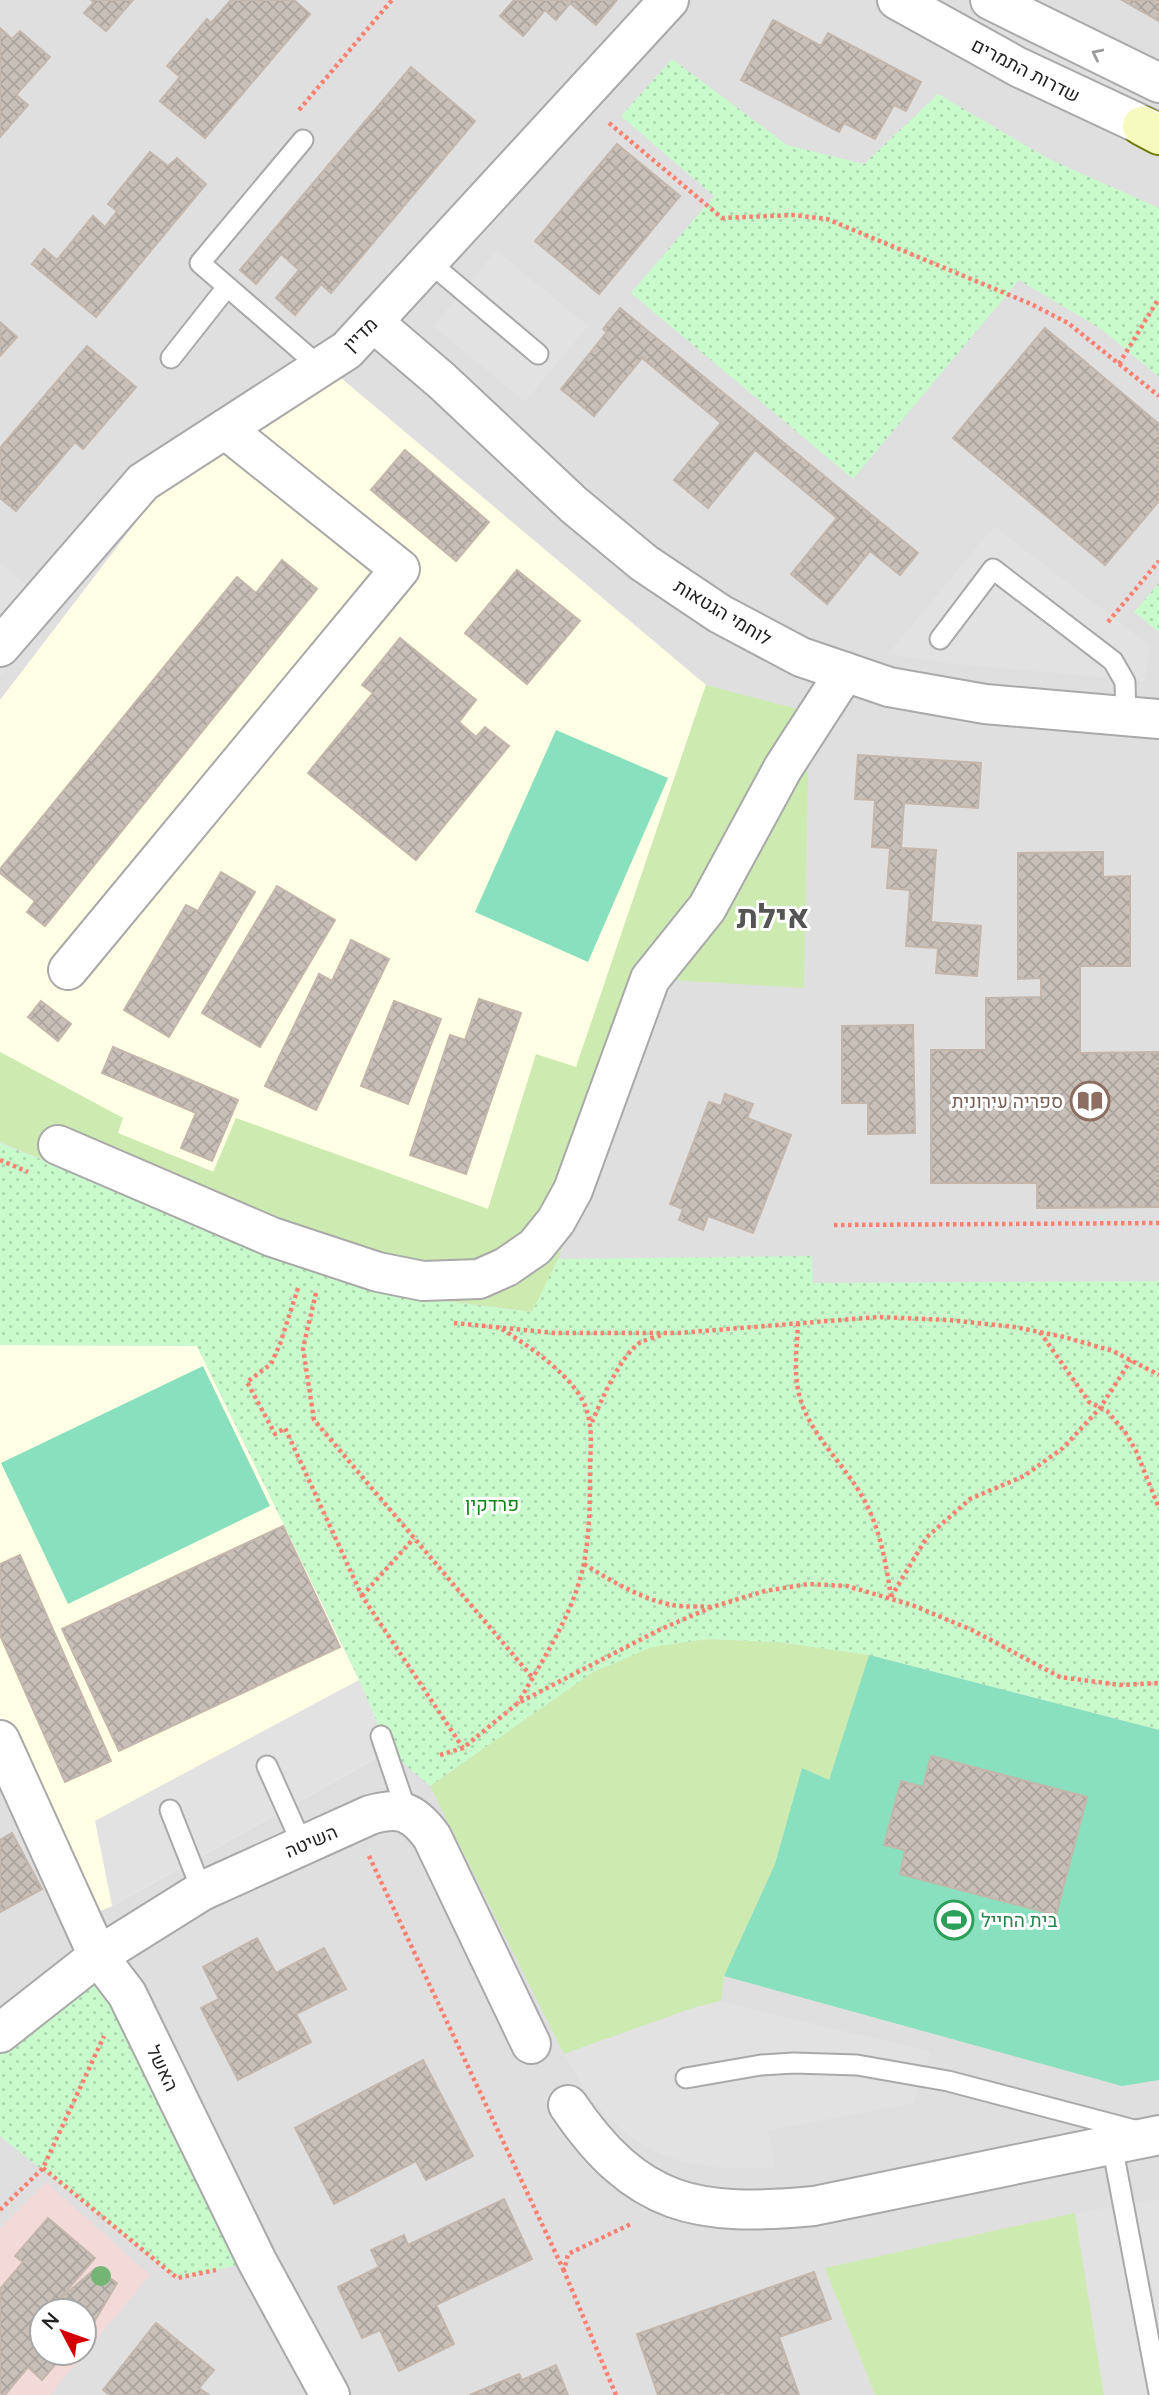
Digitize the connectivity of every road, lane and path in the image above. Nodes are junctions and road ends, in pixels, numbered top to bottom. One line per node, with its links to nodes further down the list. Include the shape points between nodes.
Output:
1 (392, 0): 8 (path, via 286,125)
2 (669, 0): 6 (street, מדיין)
3 (897, 0): 7 (street, שדרות התמרים, via 1018,67)
4 (989, 0): 5 (street, one-way to 4)
5 (1159, 83)
6 (579, 98): 9 (street, מדיין); 15 (path, via 722,218 793,215 827,219 1031,304 1068,323)
7 (1153, 131)
8 (303, 141): 10 (lane, via 200,263)
9 (428, 261): 12 (street, מדיין); 13 (lane)
10 (227, 287): 14 (lane); 16 (lane)
11 (1159, 298): 15 (path)
12 (373, 322): 16 (street, מדיין, via 347,350); 23 (street, לוחמי הגטאות, via 644,563 720,614 801,657)
13 (538, 354)
14 (171, 358)
15 (1119, 364): 17 (path)
16 (320, 367): 18 (street, מדיין)
17 (1159, 396)
18 (225, 429): 20 (street, מדיין, via 143,482); 25 (street, via 400,569)
19 (1159, 561): 22 (path)
20 (5, 629)
21 (940, 639): 22 (lane, via 993,569)
22 (1090, 643): 24 (lane, via 1121,672)
23 (845, 672): 24 (street, לוחמי הגטאות, via 889,687 985,704); 26 (street, via 783,768 707,908 649,979 573,1190 556,1221 535,1247 506,1267 464,1281 423,1281 378,1272 272,1237)
24 (1143, 717)
25 (68, 970)
26 (58, 1145)
27 (0, 1160): 28 (path)
28 (32, 1173)
29 (1159, 1223): 30 (path)
30 (834, 1225)
31 (300, 1282): 45 (path, via 271,1364 247,1382 275,1434 285,1428)
32 (327, 1292): 43 (path, via 317,1289 303,1348 314,1420)
33 (442, 1321): 35 (path)
34 (798, 1323): 36 (path, via 878,1317 937,1319); 37 (path); 46 (path, via 795,1366 800,1399 864,1500 878,1533)
35 (499, 1327): 37 (path, via 555,1333); 41 (path, via 536,1350 560,1373 577,1391)
36 (1040, 1332): 38 (path); 40 (path, via 1089,1402)
37 (667, 1333): 41 (path, via 640,1343 628,1356)
38 (1131, 1360): 39 (path); 40 (path)
39 (1159, 1375)
40 (1100, 1408): 42 (path, via 1125,1432); 46 (path, via 1063,1448 1040,1465 970,1499 949,1516 928,1537)
41 (591, 1423): 44 (path)
42 (1159, 1508)
43 (414, 1538): 45 (path); 48 (path)
44 (584, 1564): 47 (path, via 648,1597); 48 (path, via 558,1632)
45 (362, 1596): 53 (path)
46 (891, 1597): 47 (path, via 848,1586 808,1584); 49 (path, via 972,1630 1060,1677 1120,1685)
47 (712, 1607): 50 (path)
48 (533, 1677): 50 (path)
49 (1159, 1683)
50 (518, 1703): 53 (path)
51 (380, 1736): 57 (lane)
52 (0, 1740): 61 (street, האשל)
53 (463, 1748): 54 (path)
54 (440, 1755)
55 (267, 1766): 59 (lane)
56 (170, 1810): 60 (lane)
57 (407, 1813): 58 (street, השיטה, via 384,1811); 64 (street, via 432,1837)
58 (354, 1824): 59 (street, השיטה); 73 (path)
59 (302, 1843): 60 (street, השיטה)
60 (202, 1891): 61 (street, השיטה)
61 (98, 1956): 62 (street, האשל); 63 (street, השיטה)
62 (127, 1994): 69 (path); 72 (street, האשל)
63 (0, 2033)
64 (531, 2044)
65 (686, 2078): 67 (lane, via 761,2065 857,2065 948,2081)
66 (568, 2105): 70 (street, via 601,2150 623,2170)
67 (1156, 2135): 68 (street)
68 (1112, 2144): 70 (street, via 814,2206 761,2211); 74 (lane)
69 (44, 2168): 71 (path); 72 (path, via 177,2278)
70 (679, 2201): 73 (path, via 568,2254)
71 (0, 2210)
72 (257, 2261): 75 (street, האשל)
73 (564, 2270): 76 (path)
74 (1159, 2392)
75 (330, 2395)
76 (616, 2395)

